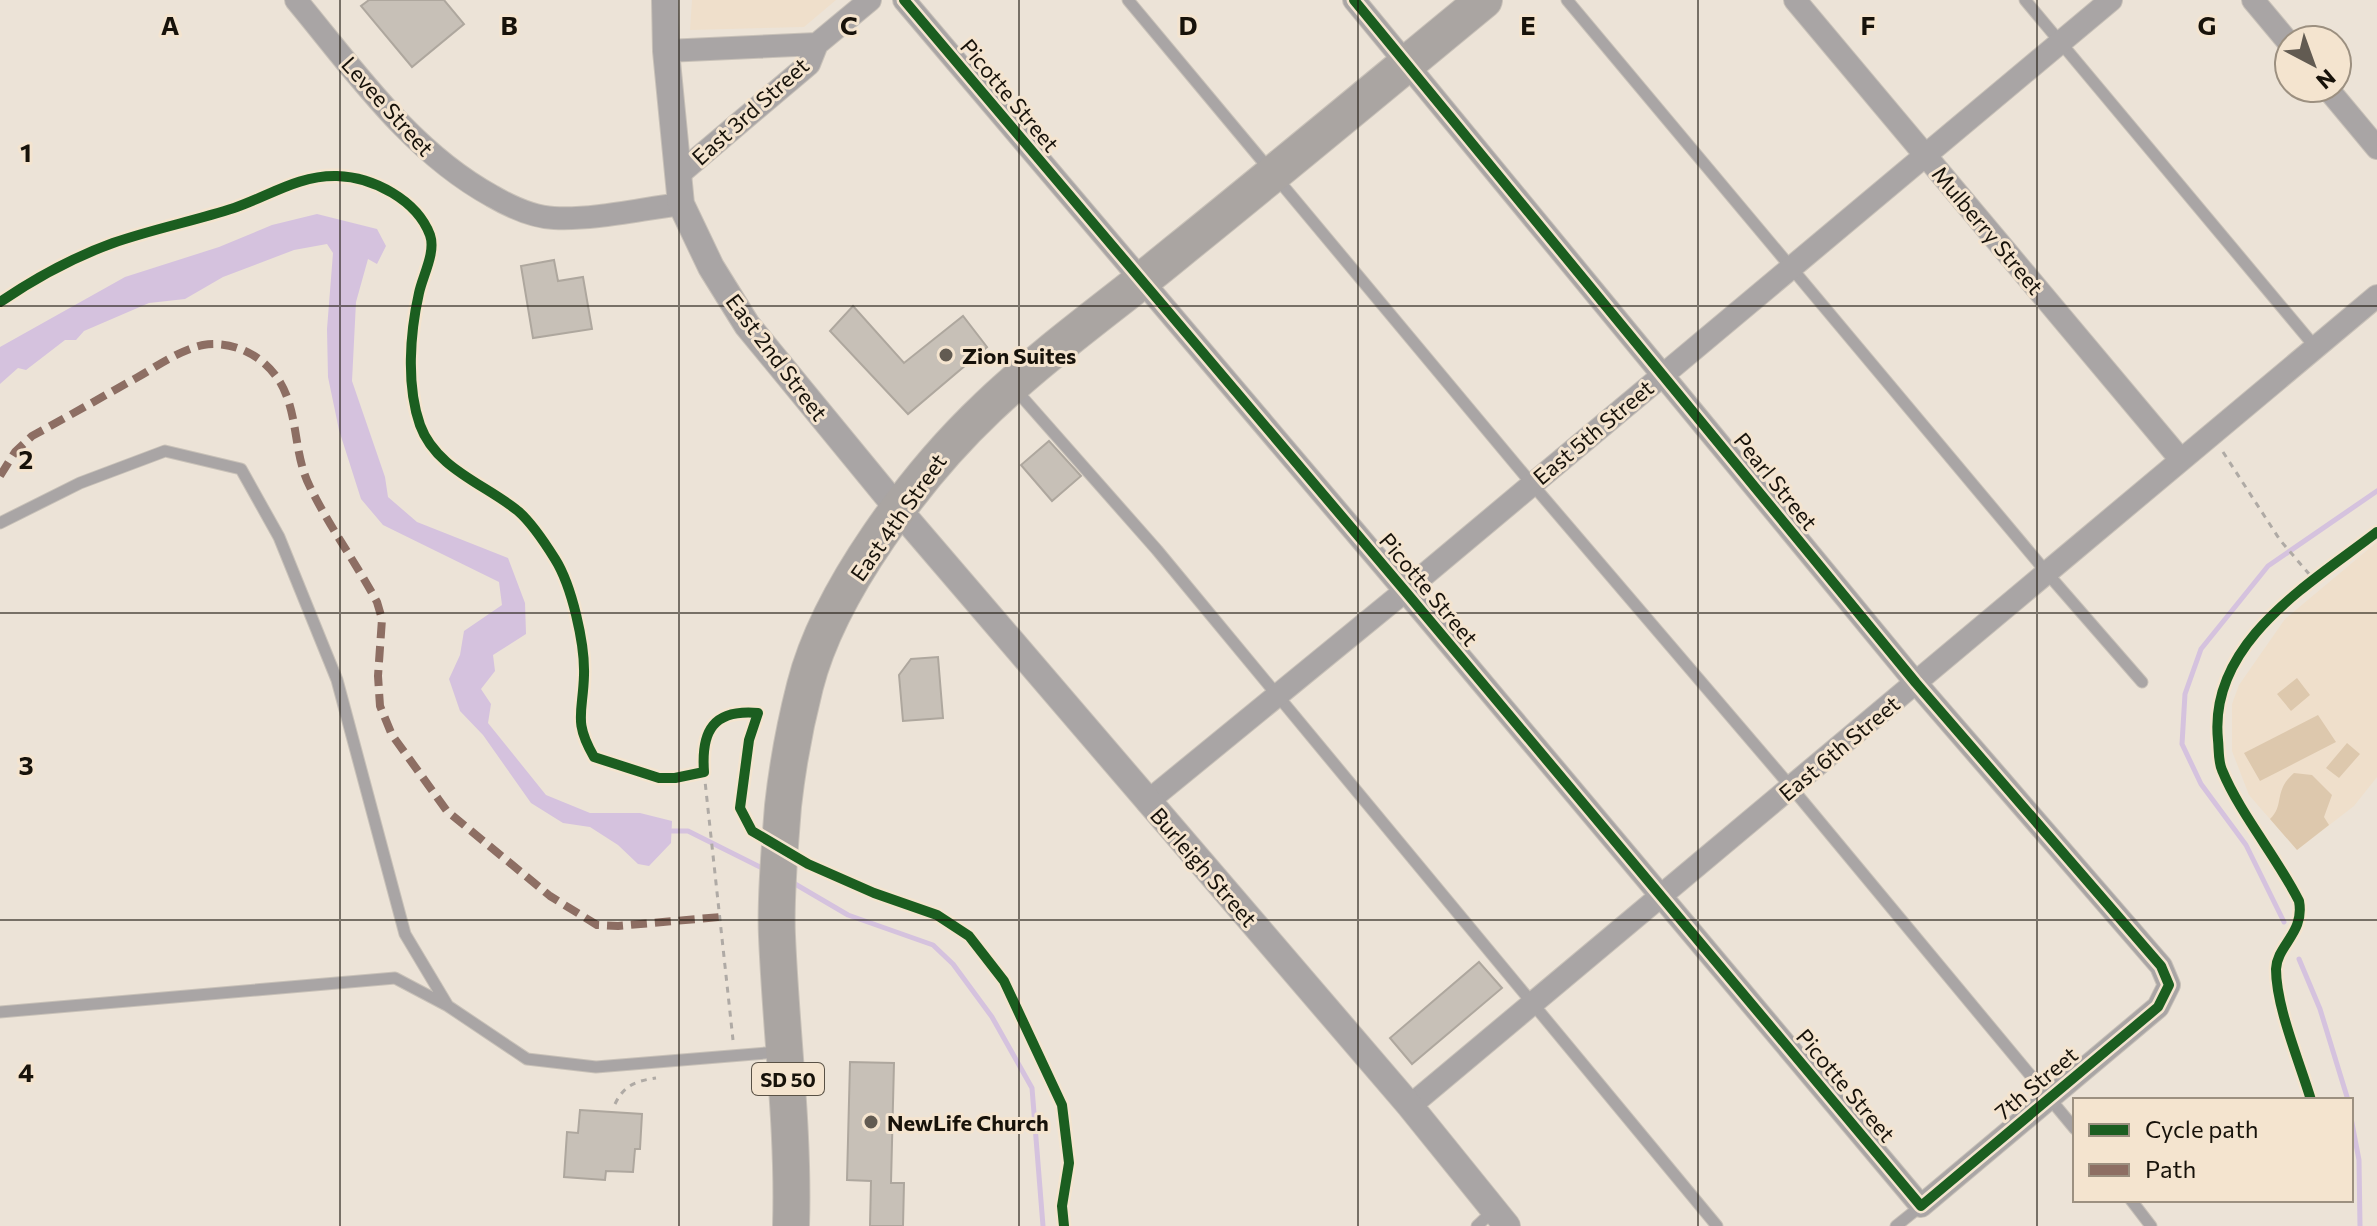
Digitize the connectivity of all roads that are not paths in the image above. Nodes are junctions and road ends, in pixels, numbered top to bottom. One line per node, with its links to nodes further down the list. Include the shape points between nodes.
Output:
1 (296, 0): 23 (street, Levee Street, via 422,147 507,205 554,219)
2 (665, 0): 16 (street, East 2nd Street)
3 (870, 0): 15 (street, East 3rd Street)
4 (904, 0): 25 (street, Picotte Street)
5 (1128, 0): 21 (lane)
6 (1354, 0): 17 (street, Pearl Street)
7 (1484, 0): 17 (highway, East 4th Street / SD 50)
8 (1567, 0): 24 (lane)
9 (1795, 0): 20 (street, Mulberry Street)
10 (2025, 0): 14 (lane)
11 (2111, 0): 14 (street, East 5th Street)
12 (2253, 0): 13 (street)
13 (2273, 24)
14 (2061, 42): 20 (street, East 5th Street); 27 (lane)
15 (817, 44): 16 (street, East 3rd Street); 22 (street, East 3rd Street, via 809,64)
16 (666, 51): 22 (street, East 2nd Street)
17 (1408, 63): 21 (highway, East 4th Street / SD 50); 28 (street, Pearl Street)
18 (2340, 104): 19 (street)
19 (2377, 148)
20 (1926, 156): 24 (street, East 5th Street); 30 (street, Mulberry Street)
21 (1273, 174): 25 (highway, East 4th Street / SD 50); 31 (lane)
22 (678, 175): 23 (street, East 2nd Street)
23 (681, 204): 32 (street, East 2nd Street, via 747,325)
24 (1790, 266): 28 (street, East 5th Street); 34 (lane)
25 (1141, 282): 29 (highway, East 4th Street / SD 50); 35 (street, Picotte Street)
26 (2377, 296): 27 (street, East 6th Street)
27 (2316, 348): 30 (street, East 6th Street)
28 (1662, 374): 31 (street, East 5th Street); 37 (street, Pearl Street)
29 (1012, 385): 32 (highway, East 4th Street / SD 50, via 947,448); 38 (lane)
30 (2181, 460): 34 (street, East 6th Street)
31 (1532, 484): 35 (street, East 5th Street); 39 (lane)
32 (898, 509): 40 (street, Burleigh Street); 46 (highway, East 4th Street / SD 50, via 843,596 805,684 784,804 776,932)
33 (0, 523): 44 (lane, via 80,483 165,451 241,469 279,537 337,680 405,934)
34 (2047, 573): 36 (lane); 37 (street, East 6th Street)
35 (1405, 591): 38 (street, East 5th Street); 41 (street, Picotte Street)
36 (2142, 682)
37 (1916, 683): 39 (street, East 6th Street); 42 (street, Pearl Street, via 2161,966)
38 (1277, 695): 40 (street, East 5th Street); 43 (lane)
39 (1791, 787): 41 (street, East 6th Street); 47 (lane)
40 (1147, 802): 48 (street, Burleigh Street)
41 (1662, 897): 43 (street, East 6th Street); 51 (street, Picotte Street)
42 (2169, 985): 47 (street, 7th Street, via 2158,1007)
43 (1534, 1003): 48 (street, East 6th Street); 54 (lane)
44 (448, 1006): 45 (lane, via 395,978); 46 (lane, via 527,1059 596,1067)
45 (0, 1012)
46 (787, 1051): 53 (highway, East 4th Street / SD 50)
47 (2050, 1097): 49 (lane); 51 (street, 7th Street)
48 (1410, 1106): 52 (street, Burleigh Street)
49 (2073, 1126)
50 (2133, 1202): 56 (lane)
51 (1921, 1206): 55 (lane)
52 (1493, 1221)
53 (791, 1226)
54 (1717, 1226)
55 (1896, 1226)
56 (2151, 1226)

